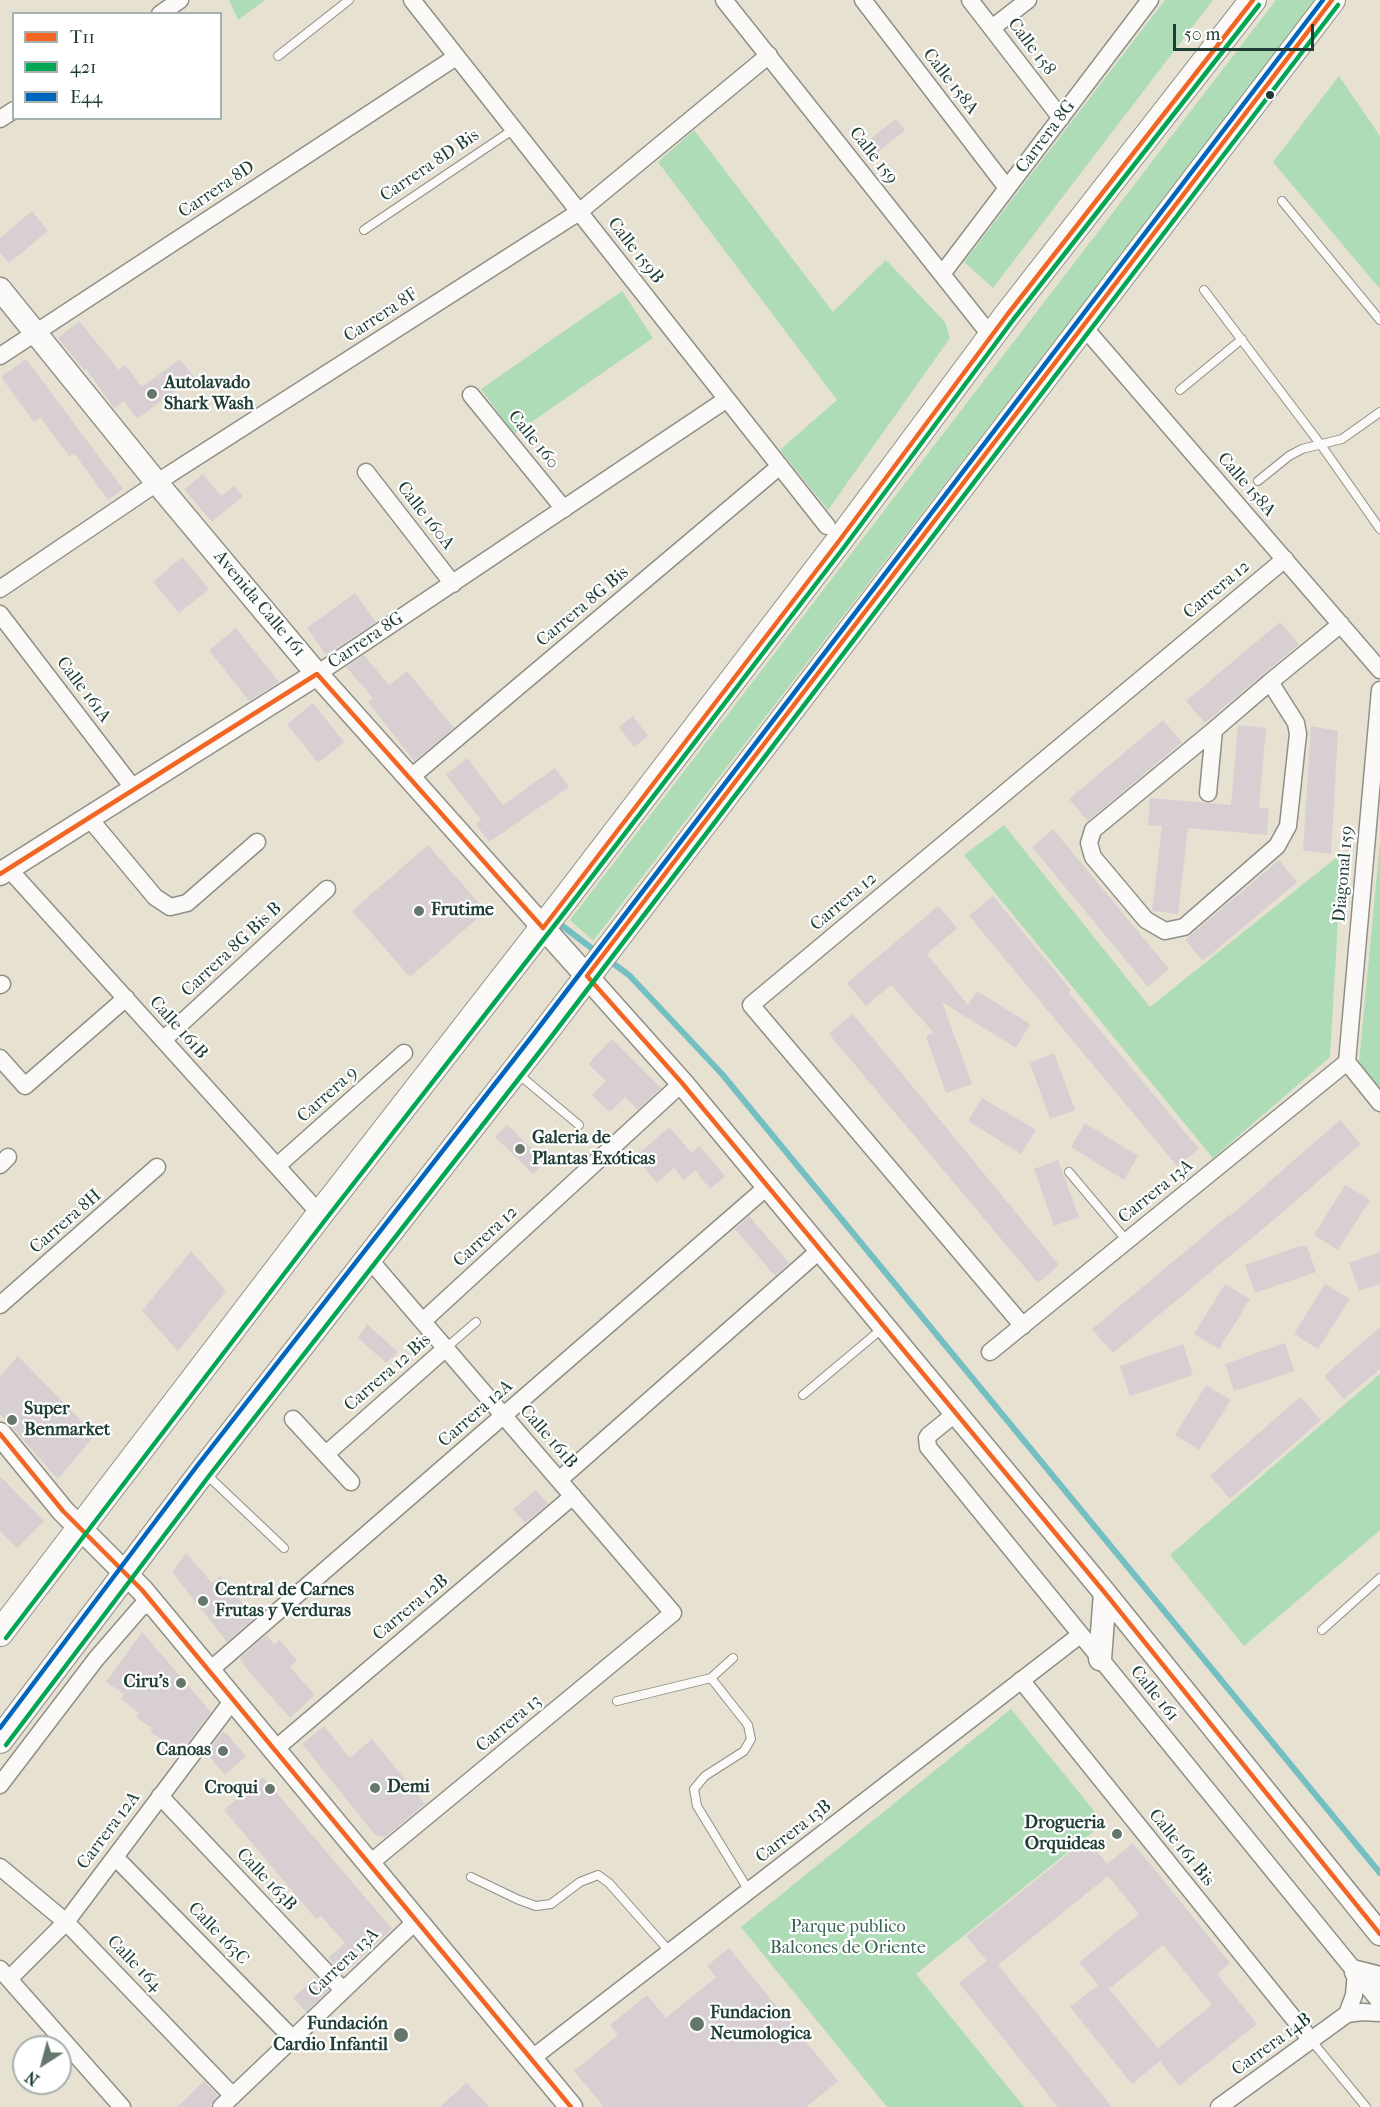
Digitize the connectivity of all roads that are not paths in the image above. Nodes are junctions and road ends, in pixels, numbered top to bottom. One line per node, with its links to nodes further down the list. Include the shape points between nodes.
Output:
1 (180, 0): 11 (street)
2 (349, 0): 14 (lane)
3 (412, 0): 15 (street, Calle 159B)
4 (724, 0): 13 (street, Calle 159)
5 (863, 0): 18 (street, Calle 158A)
6 (970, 0): 12 (street, Calle 158)
7 (1028, 0): 12 (street)
8 (1150, 0): 16 (street, Carrera 8G)
9 (1253, 0): 28 (main road)
10 (1332, 0): 26 (main road)
11 (163, 12)
12 (992, 28): 16 (street, Calle 158)
13 (769, 55): 20 (street, Carrera 8F); 22 (street, Calle 159)
14 (278, 56)
15 (456, 57): 17 (street, Calle 159B); 27 (street, Carrera 8D)
16 (1061, 118): 18 (street, Carrera 8G)
17 (514, 129): 20 (street, Calle 159B); 21 (lane, Carrera 8D Bis)
18 (1007, 188): 22 (street, Carrera 8G)
19 (1282, 201): 25 (lane)
20 (579, 212): 33 (street, Calle 159B); 39 (street, Carrera 8F)
21 (364, 230)
22 (942, 274): 28 (street, Calle 159)
23 (0, 289): 27 (main road, Avenida Calle 161)
24 (1204, 290): 29 (lane)
25 (1380, 320)
26 (1083, 326): 43 (street, Calle 158A); 61 (main road)
27 (36, 333): 30 (street, Carrera 8D); 39 (main road, Avenida Calle 161)
28 (991, 336): 60 (main road)
29 (1242, 339): 31 (lane); 35 (lane)
30 (0, 356)
31 (1180, 390)
32 (471, 395): 40 (street, Calle 160)
33 (727, 399): 36 (street, Calle 159B); 40 (street, Carrera 8G)
34 (1380, 412): 35 (lane, via 1342,439)
35 (1320, 445): 38 (lane, via 1289,456); 42 (lane)
36 (780, 466): 41 (street, Calle 159B); 53 (street, Carrera 8G Bis)
37 (366, 472): 44 (street, Calle 160A)
38 (1258, 481)
39 (157, 483): 45 (street, Carrera 8F); 49 (main road, Avenida Calle 161)
40 (564, 509): 44 (street, Carrera 8G)
41 (827, 525)
42 (1380, 529)
43 (1285, 559): 47 (street, Calle 158A); 83 (street, Carrera 12, via 751,1005)
44 (453, 584): 49 (street, Carrera 8G)
45 (0, 589)
46 (0, 614): 54 (street, Calle 161A)
47 (1341, 624): 48 (street, Calle 158A); 50 (street)
48 (1380, 670)
49 (317, 674): 53 (main road, Avenida Calle 161); 54 (main road, Carrera 8G)
50 (1270, 682): 52 (street); 52 (street, via 1296,723 1298,734 1288,826 1277,846 1184,927 1165,931 1146,920 1093,857 1089,843 1094,830)
51 (1380, 690): 66 (street, Diagonal 159)
52 (1214, 730): 55 (street)
53 (410, 778): 60 (main road, Avenida Calle 161)
54 (134, 789): 56 (main road, Carrera 8G)
55 (1208, 793)
56 (88, 818): 57 (street, via 155,897 170,907 187,903); 58 (main road, Carrera 8G)
57 (257, 842)
58 (4, 871): 62 (street, Calle 161B)
59 (327, 889): 63 (street, Carrera 8G Bis B)
60 (543, 927): 61 (main road, Avenida Calle 161); 75 (main road)
61 (587, 976): 67 (main road); 68 (main road, Avenida Calle 161)
62 (126, 998): 63 (street, Calle 161B); 65 (street, via 25,1086)
63 (163, 1040): 71 (street, Calle 161B)
64 (404, 1053): 71 (street, Carrera 9)
65 (0, 1058)
66 (1347, 1062): 69 (street); 76 (street, Carrera 13A)
67 (515, 1071): 70 (lane); 78 (main road)
68 (682, 1083): 74 (main road, Avenida Calle 161); 80 (street, Carrera 12)
69 (1380, 1103)
70 (579, 1125)
71 (277, 1166): 75 (street, Calle 161B)
72 (157, 1167): 79 (street, Carrera 8H)
73 (1069, 1172): 76 (lane)
74 (768, 1186): 77 (main road, Avenida Calle 161); 88 (street, Carrera 12A)
75 (320, 1214): 96 (main road)
76 (1127, 1241): 83 (street, Carrera 13A)
77 (820, 1250): 82 (main road, Avenida Calle 161); 93 (street)
78 (369, 1259): 80 (street, Calle 161B); 92 (main road)
79 (0, 1305)
80 (423, 1322): 84 (street, Calle 161B)
81 (476, 1322): 84 (lane, Carrera 12 Bis)
82 (884, 1326): 86 (lane); 87 (main road, Avenida Calle 161)
83 (1023, 1326): 85 (street, Carrera 13A)
84 (446, 1348): 88 (street, Calle 161B); 91 (street, Carrera 12 Bis)
85 (990, 1352)
86 (803, 1395)
87 (956, 1413): 100 (main road, Avenida Calle 161); 105 (street, Calle 161, via 929,1435 928,1447)
88 (504, 1416): 93 (street, Calle 161B); 108 (street, Carrera 12A)
89 (293, 1419): 91 (street)
90 (0, 1434): 96 (main road)
91 (326, 1454): 94 (street)
92 (203, 1471): 97 (lane); 98 (main road)
93 (559, 1480): 95 (street, Calle 161B)
94 (351, 1482)
95 (573, 1496): 102 (street, Calle 161B); 114 (street, Carrera 12B)
96 (80, 1529): 98 (main road); 104 (main road)
97 (284, 1548)
98 (125, 1573): 101 (main road); 113 (main road)
99 (1380, 1578): 103 (lane)
100 (1105, 1593): 107 (main road); 124 (main road, Avenida Calle 161)
101 (153, 1604): 108 (main road); 115 (street, via 141,1607 96,1659)
102 (673, 1613): 118 (street, Carrera 13)
103 (1322, 1630)
104 (0, 1633)
105 (1080, 1635): 107 (street, Calle 161); 110 (street, Carrera 13B)
106 (733, 1658): 109 (lane)
107 (1100, 1659): 126 (street, Calle 161)
108 (209, 1671): 111 (main road)
109 (711, 1677): 112 (lane); 121 (lane, via 748,1725 751,1739 744,1751 705,1776 694,1789 697,1806)
110 (1021, 1680): 121 (street, Carrera 13B); 134 (street, Calle 161 Bis)
111 (233, 1700): 114 (main road); 116 (street, Carrera 12A)
112 (617, 1701)
113 (0, 1740)
114 (274, 1750): 118 (main road)
115 (0, 1785)
116 (160, 1796): 117 (street, Carrera 12A); 129 (street, Calle 163B)
117 (115, 1857): 123 (street, Carrera 12A); 133 (street, Calle 163C)
118 (369, 1864): 122 (main road)
119 (0, 1867): 123 (street, Calle 164)
120 (471, 1877): 125 (lane, via 536,1906 551,1904 580,1882 598,1875)
121 (749, 1891): 125 (street, Carrera 13B)
122 (416, 1921): 129 (street, Carrera 13A); 135 (main road)
123 (66, 1922): 127 (street, Carrera 12A); 136 (street, Calle 164)
124 (1380, 1934)
125 (670, 1952): 135 (street, Carrera 13B)
126 (1356, 1972): 128 (main road); 130 (street, Calle 161); 132 (street)
127 (4, 1974): 139 (street)
128 (1380, 1978)
129 (343, 1990): 133 (street, Carrera 13A)
130 (1380, 2002)
131 (1380, 2013): 132 (street)
132 (1347, 2014): 134 (street, Carrera 14B)
133 (293, 2039): 136 (street, Carrera 13A)
134 (1311, 2040): 138 (street, Carrera 14B); 140 (lane)
135 (531, 2059): 137 (main road)
136 (227, 2101)
137 (563, 2103)
138 (1223, 2106)
139 (122, 2107)
140 (1366, 2107)

